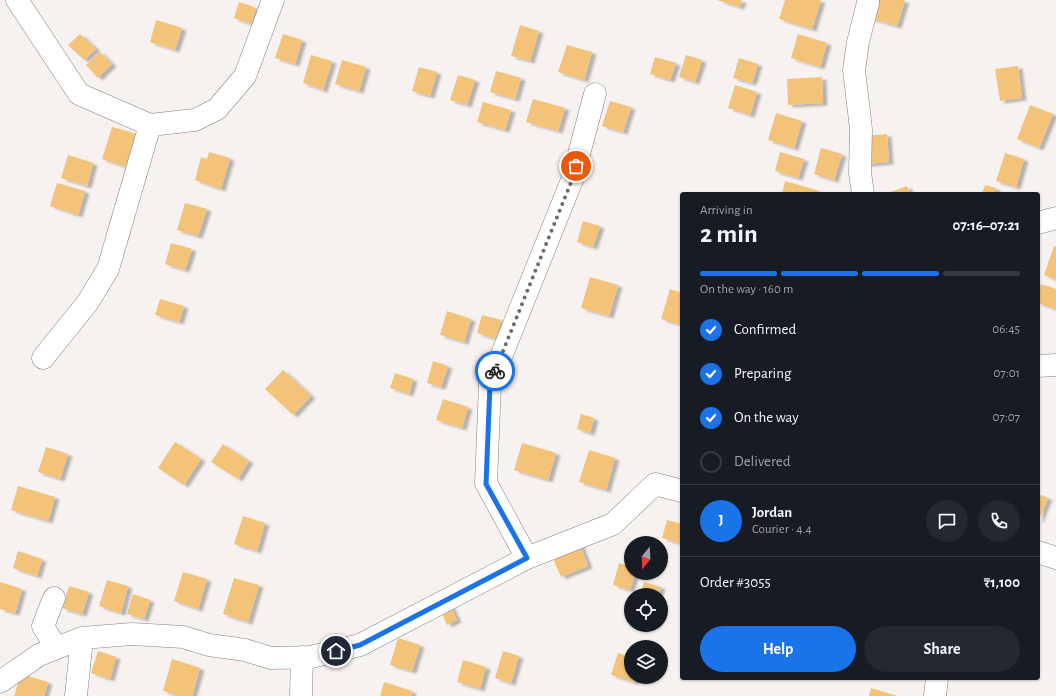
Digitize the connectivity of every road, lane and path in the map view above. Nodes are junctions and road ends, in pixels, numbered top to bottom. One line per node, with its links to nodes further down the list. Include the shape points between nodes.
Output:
1 (17, 0): 5 (street, via 79,94)
2 (274, 0): 5 (street, via 245,76 217,109 195,120)
3 (868, 0): 6 (street, via 854,70 861,129 860,173)
4 (595, 94): 14 (street, via 572,180 490,384 486,484)
5 (150, 125): 9 (street, via 108,270 88,302)
6 (863, 192)
7 (1056, 218): 8 (street)
8 (1040, 222)
9 (43, 358)
10 (1056, 365): 11 (street)
11 (1040, 366)
12 (680, 490): 14 (street, via 655,484 613,524)
13 (1040, 553): 15 (street)
14 (527, 558): 19 (street, via 360,645)
15 (1056, 558)
16 (54, 598): 18 (street, via 43,626)
17 (82, 638): 18 (street); 19 (street, via 132,634 183,637 271,658); 22 (street)
18 (56, 648): 21 (street, via 39,655)
19 (302, 657): 23 (street)
20 (937, 680): 24 (street)
21 (0, 682)
22 (76, 696)
23 (301, 696)
24 (935, 696)

